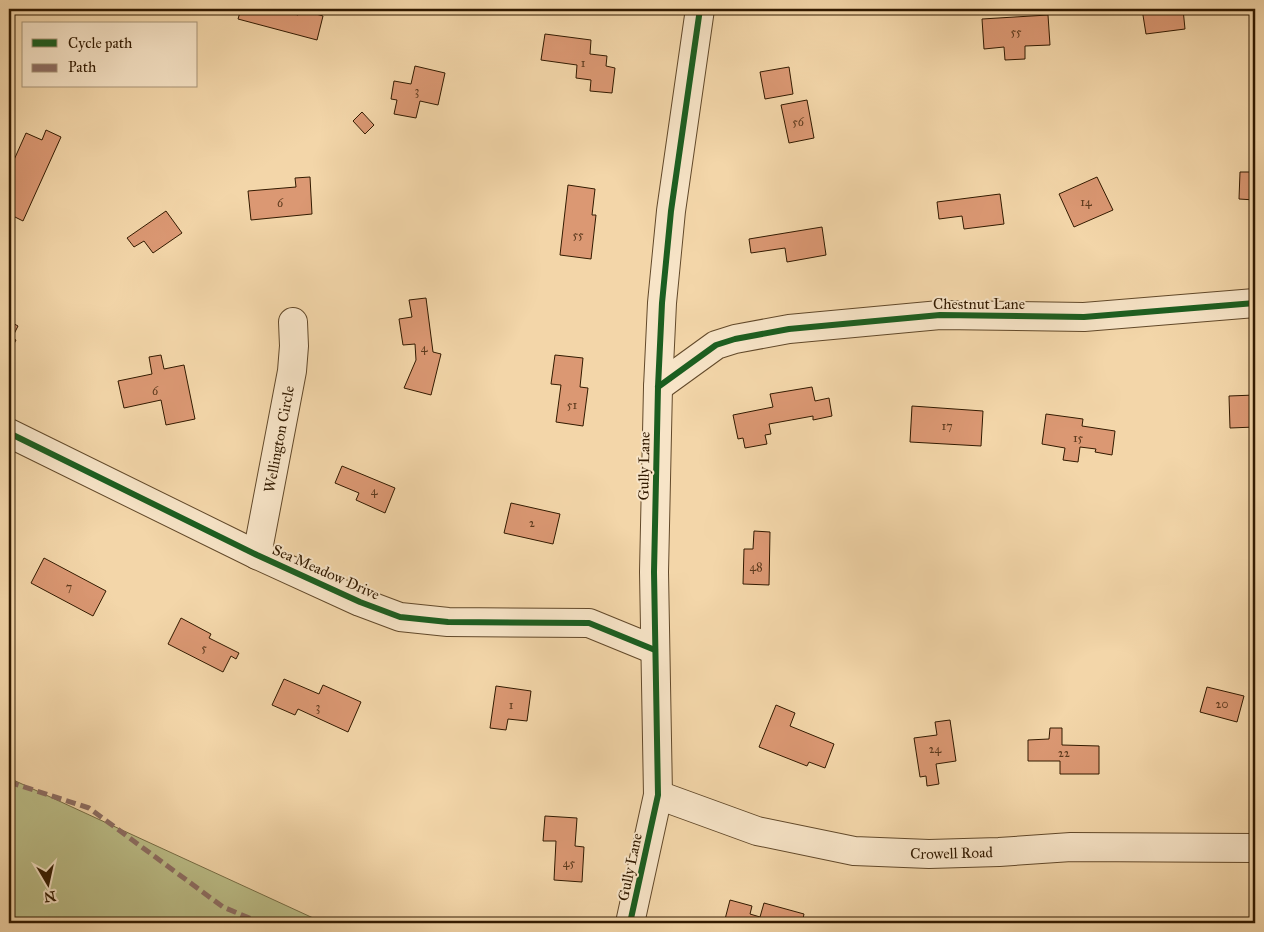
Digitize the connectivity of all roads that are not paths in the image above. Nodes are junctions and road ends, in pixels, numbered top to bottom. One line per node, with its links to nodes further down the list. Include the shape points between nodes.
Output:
1 (700, 9): 4 (street, Gully Lane, via 671,211)
2 (1255, 303): 4 (street, Chestnut Lane, via 1084,316 940,316 789,329 716,345)
3 (293, 322): 6 (street, Wellington Circle, via 292,371)
4 (658, 387): 7 (street, Gully Lane, via 654,572)
5 (9, 433): 6 (street, Sea Meadow Drive)
6 (257, 556): 7 (street, Sea Meadow Drive, via 400,617 448,622 590,622)
7 (656, 650): 8 (street, Gully Lane)
8 (658, 795): 9 (street, Crowell Road, via 757,831 854,851 929,854 1071,847); 10 (street, Gully Lane)
9 (1255, 848)
10 (630, 923)

